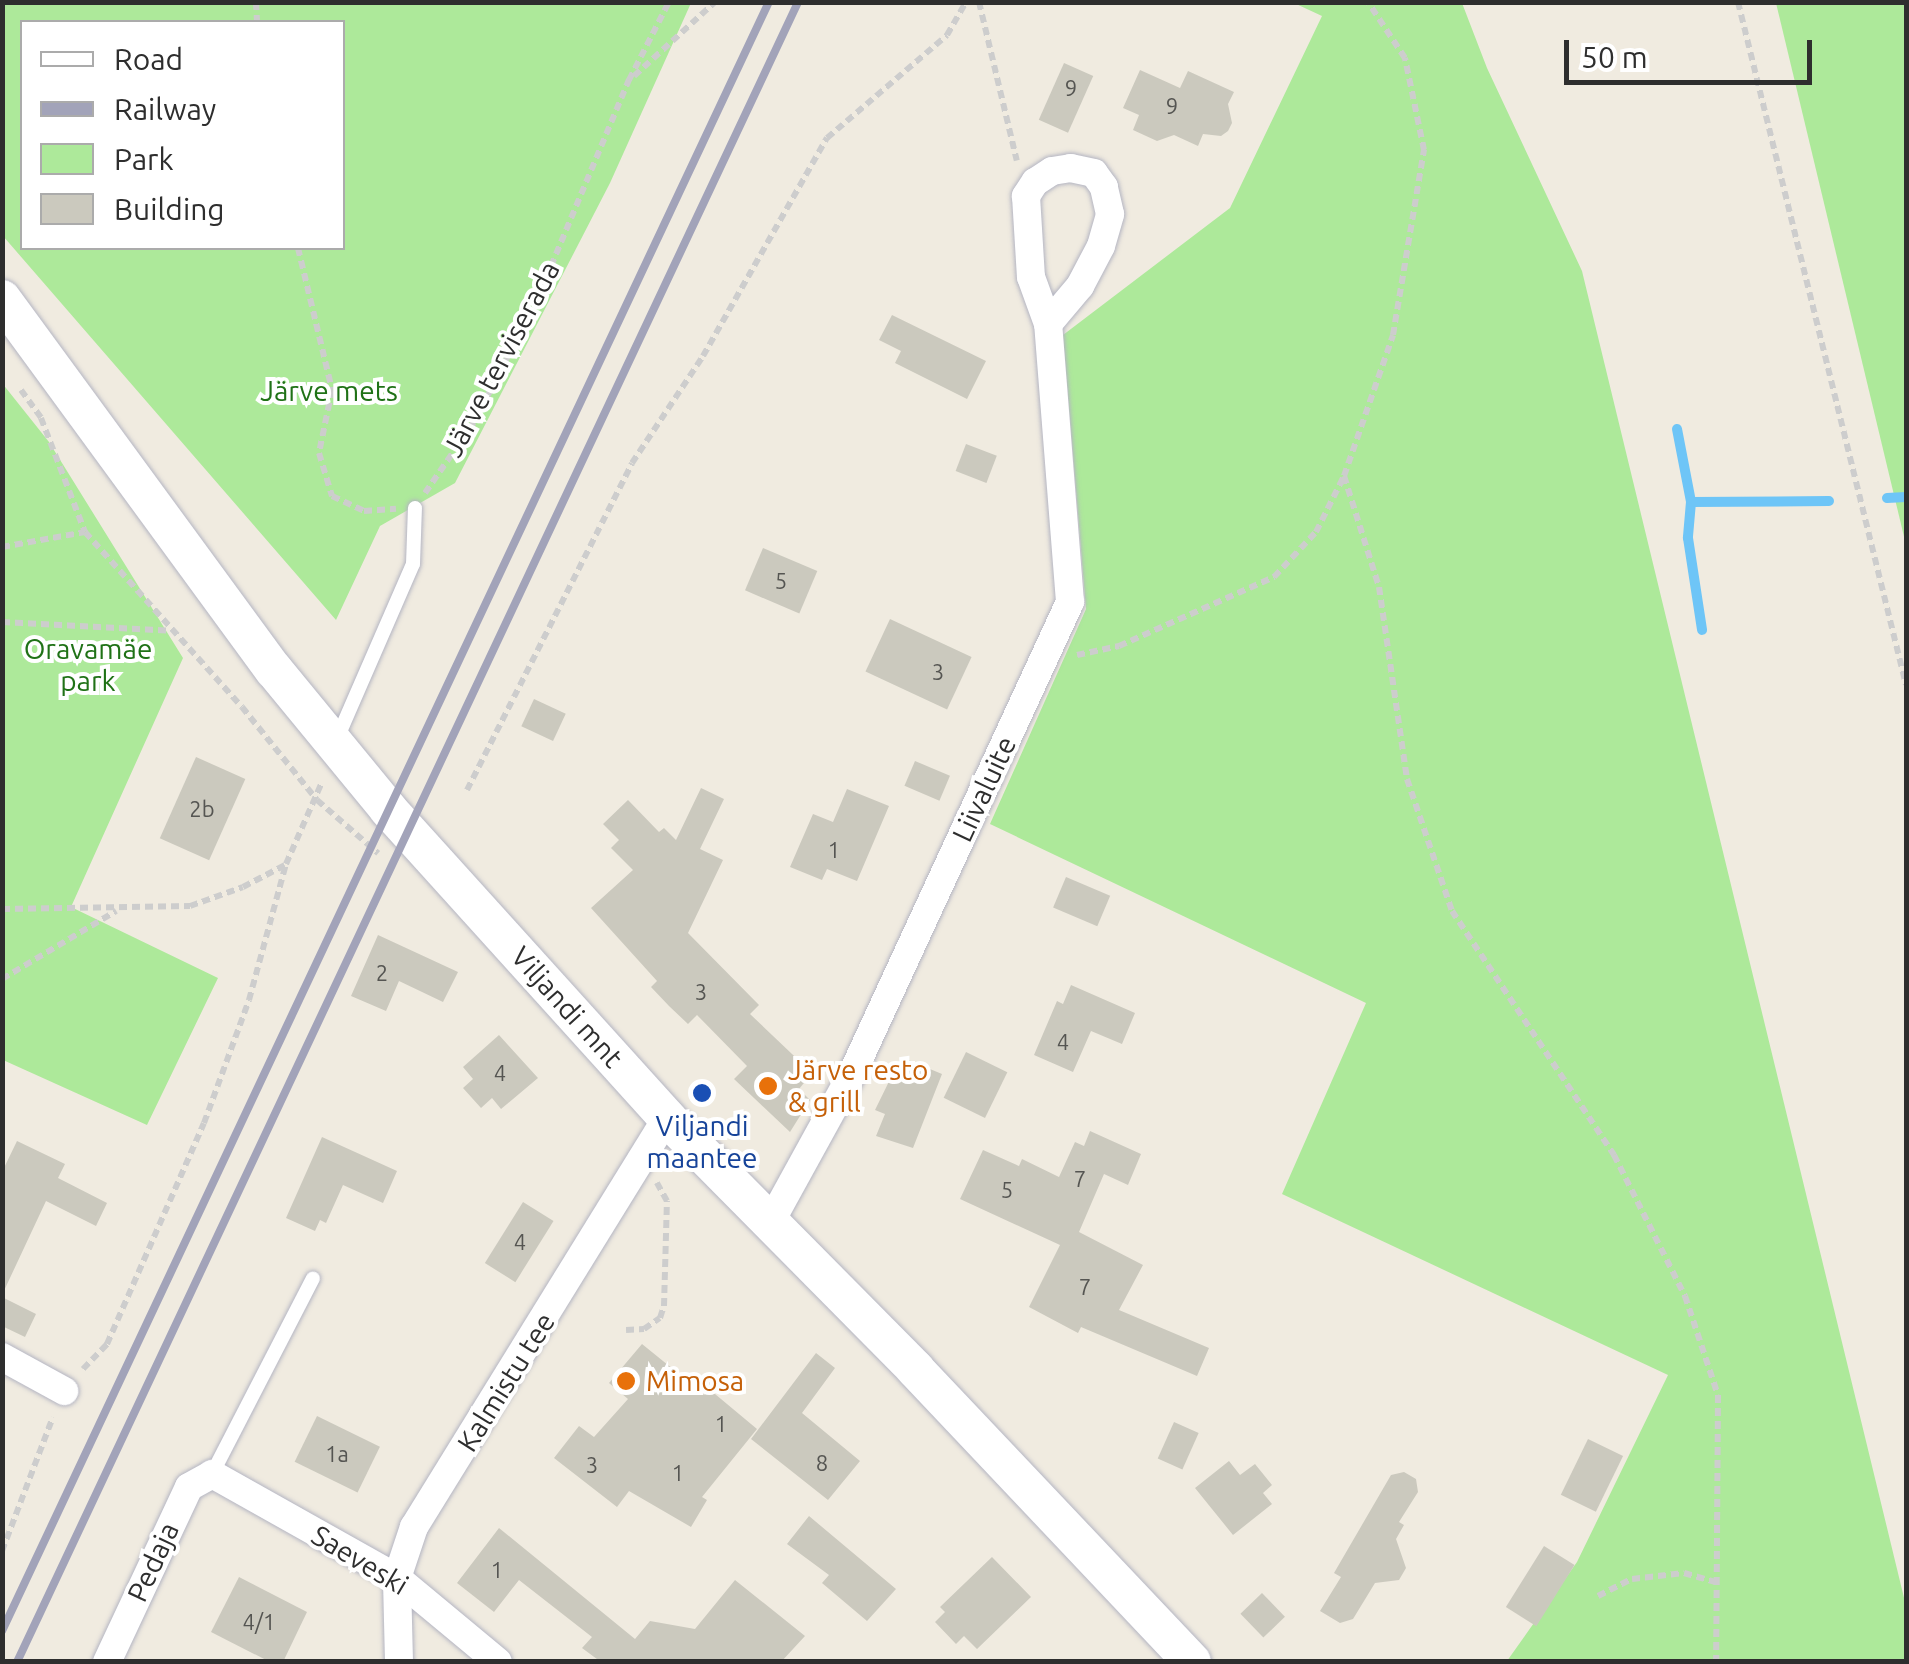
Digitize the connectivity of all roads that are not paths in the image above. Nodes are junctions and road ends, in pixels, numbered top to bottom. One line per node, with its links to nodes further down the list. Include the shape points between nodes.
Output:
1 (2, 299): 4 (main road, Viljandi mnt)
2 (1048, 324): 2 (street, Liivaluite, via 1080,286 1101,246 1110,214 1094,173 1052,171 1026,196 1031,277); 6 (street, Liivaluite, via 1070,602 852,1072)
3 (415, 508): 4 (lane, via 413,564)
4 (335, 743): 5 (main road, Viljandi mnt)
5 (667, 1118): 6 (main road, Viljandi mnt); 11 (street, Kalmistu tee, via 414,1527)
6 (770, 1223): 15 (main road, Viljandi mnt)
7 (312, 1278): 10 (lane)
8 (2, 1357): 9 (street)
9 (64, 1391)
10 (212, 1474): 11 (street, Saeveski); 12 (street, Pedaja, via 189,1487)
11 (398, 1578): 13 (street, Kalmistu tee); 14 (street, Saeveski)
12 (106, 1662)
13 (400, 1662)
14 (498, 1662)
15 (1192, 1662)

